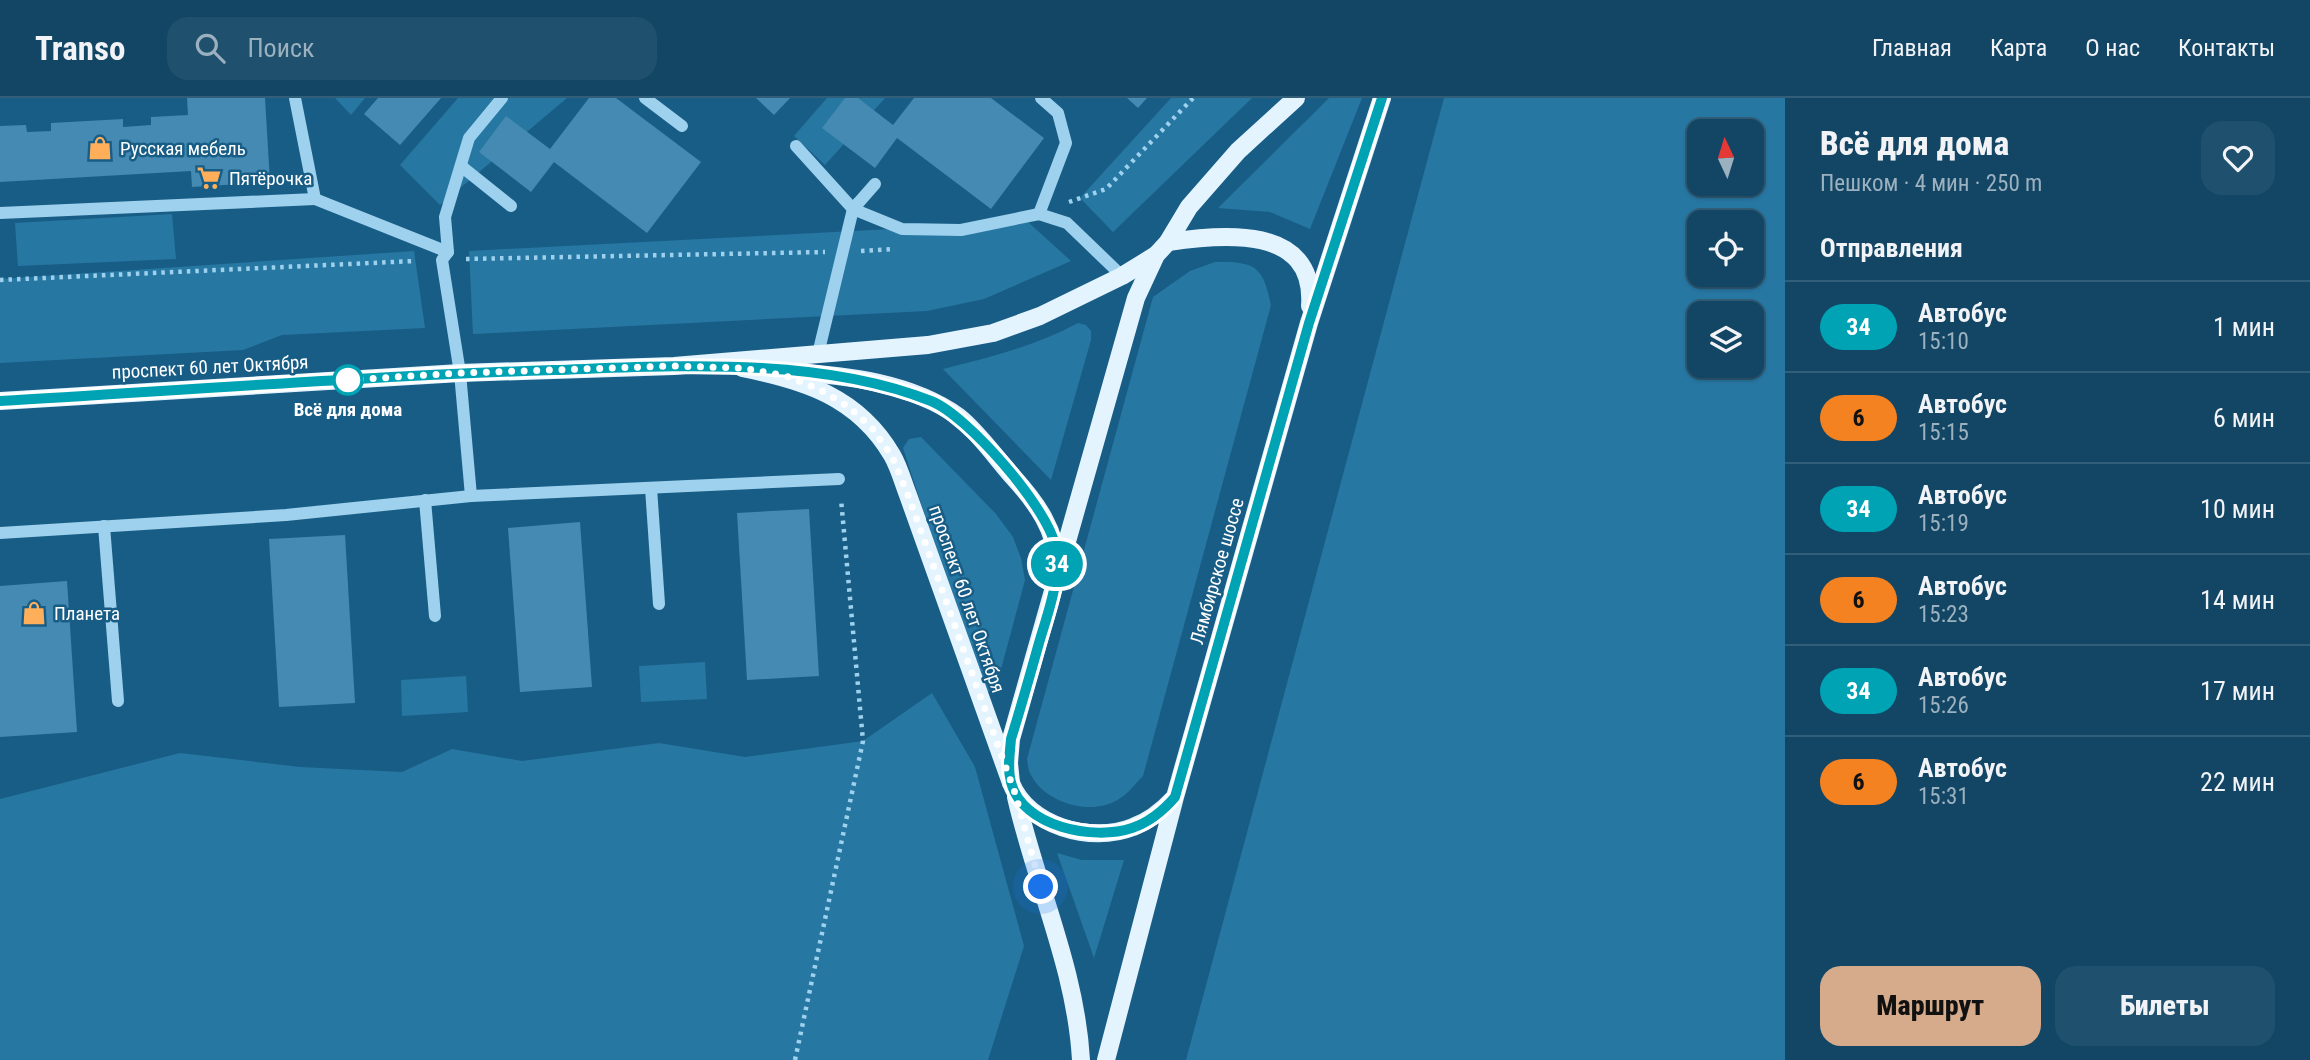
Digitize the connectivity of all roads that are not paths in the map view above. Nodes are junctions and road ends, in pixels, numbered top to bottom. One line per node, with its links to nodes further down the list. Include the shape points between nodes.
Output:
1 (295, 98): 11 (lane)
2 (502, 98): 9 (lane, via 469,138)
3 (645, 98): 7 (lane)
4 (1041, 98): 15 (lane, via 1058,113 1066,143)
5 (1296, 98): 16 (main road, via 1238,151 1189,207)
6 (1382, 98): 19 (main road, Лямбирское шоссе)
7 (682, 126)
8 (796, 146): 13 (lane)
9 (461, 166): 12 (lane); 17 (lane, via 445,217)
10 (875, 184): 13 (lane)
11 (315, 199): 14 (lane); 17 (lane)
12 (511, 206)
13 (853, 209): 15 (lane, via 901,229 961,230); 20 (lane)
14 (0, 213)
15 (1039, 214): 18 (lane, via 1068,223)
16 (1162, 248): 18 (main road, проспект 60 лет Октября); 19 (main road, проспект 60 лет Октября, via 1210,235 1235,235 1287,250 1304,268 1311,292); 31 (main road, via 1136,298)
17 (445, 256): 23 (lane)
18 (1122, 276): 20 (main road, проспект 60 лет Октября, via 993,333 928,345)
19 (1309, 323): 36 (main road, Лямбирское шоссе)
20 (818, 354): 21 (main road, проспект 60 лет Октября)
21 (674, 366): 22 (main road, проспект 60 лет Октября); 23 (main road, проспект 60 лет Октября)
22 (742, 368): 31 (main road, проспект 60 лет Октября, via 828,374 894,388 935,402 961,419 1046,520 1057,564); 35 (main road, проспект 60 лет Октября, via 786,376 819,389 872,428 892,456)
23 (460, 373): 24 (main road, проспект 60 лет Октября); 27 (lane)
24 (0, 401)
25 (839, 479): 26 (lane)
26 (651, 488): 27 (lane); 32 (lane)
27 (471, 496): 28 (lane)
28 (425, 500): 29 (lane, via 286,515); 33 (lane)
29 (104, 526): 30 (lane); 34 (lane)
30 (0, 533)
31 (1053, 597): 35 (main road, via 1011,739)
32 (659, 604)
33 (435, 617)
34 (118, 701)
35 (1013, 788): 36 (main road, проспект 60 лет Октября, via 1035,814 1081,832 1131,828 1160,814); 37 (main road, via 1072,991)
36 (1175, 797): 38 (main road, Лямбирское шоссе)
37 (1081, 1060)
38 (1106, 1060)

